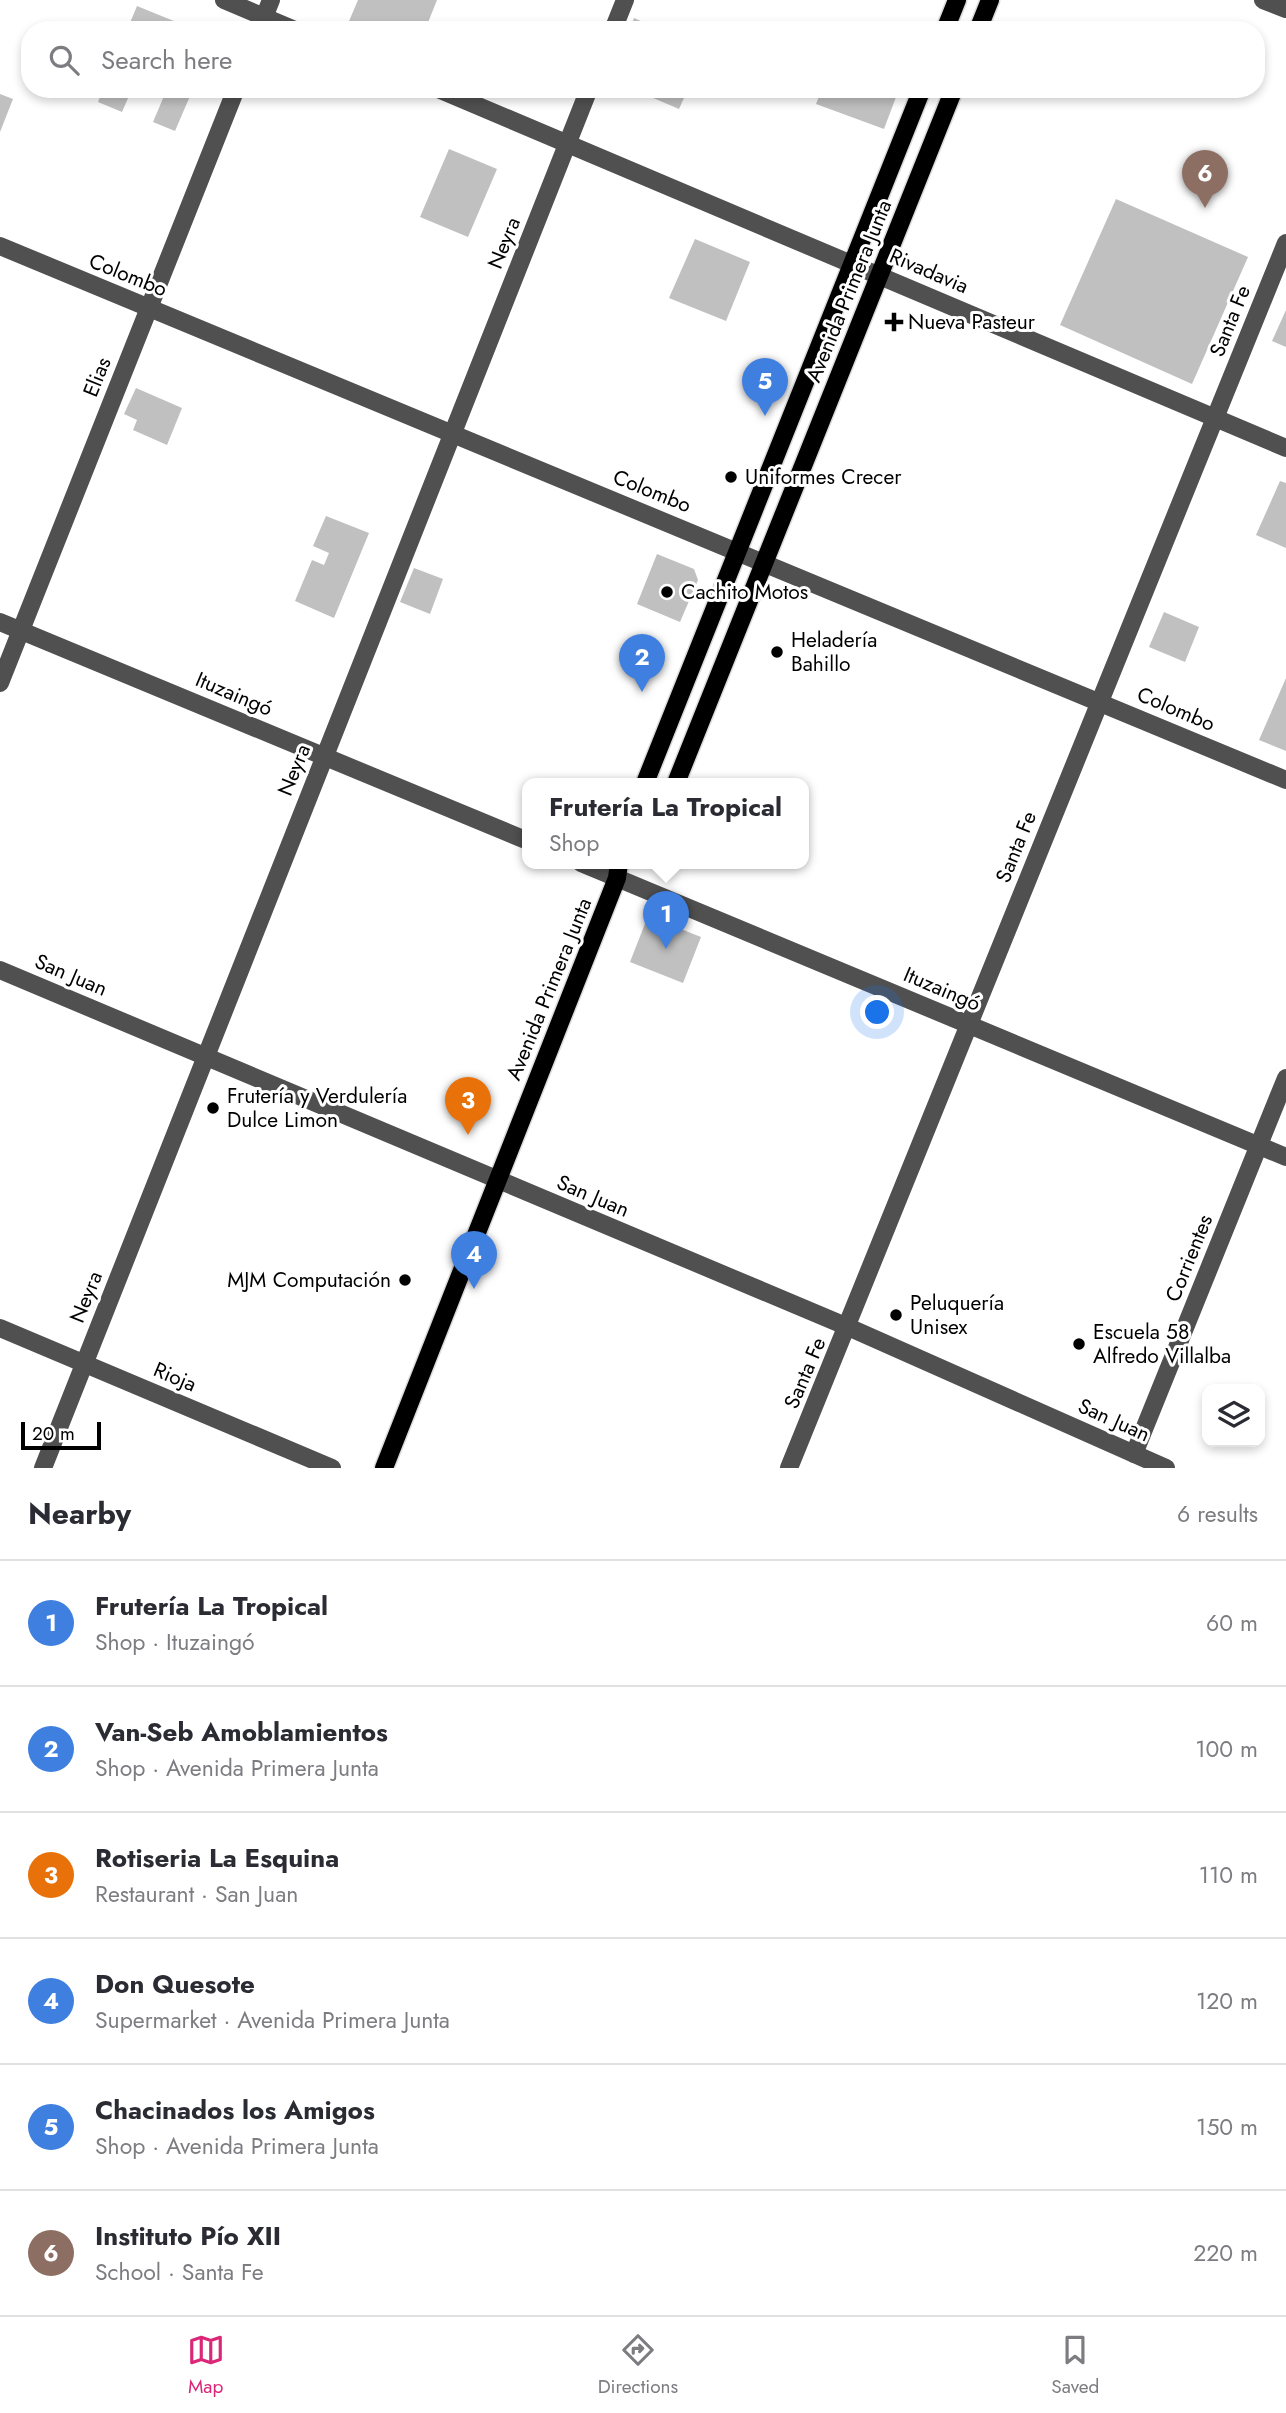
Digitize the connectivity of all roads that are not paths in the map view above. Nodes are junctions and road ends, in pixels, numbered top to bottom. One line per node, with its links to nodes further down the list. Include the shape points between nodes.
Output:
1 (224, 0): 7 (street)
2 (625, 0): 8 (street)
3 (957, 0): 9 (main road)
4 (990, 0): 10 (main road)
5 (1263, 0): 6 (street)
6 (1286, 9)
7 (265, 16)
8 (617, 21)
9 (949, 21)
10 (982, 21)
11 (232, 98): 21 (street, Elias)
12 (459, 98): 16 (street, Rivadavia)
13 (586, 98): 16 (street, Neyra)
14 (918, 98): 19 (main road, Avenida Primera Junta)
15 (950, 98): 20 (main road, Avenida Primera Junta)
16 (568, 144): 19 (street, Rivadavia); 23 (street, Neyra)
17 (1286, 243): 22 (street, Santa Fe)
18 (0, 246): 21 (street, Colombo)
19 (853, 263): 20 (street, Rivadavia); 25 (main road, Avenida Primera Junta)
20 (880, 274): 22 (street, Rivadavia); 26 (main road, Avenida Primera Junta)
21 (149, 308): 23 (street, Colombo); 28 (street, Elias)
22 (1215, 417): 24 (street, Rivadavia); 30 (street, Santa Fe)
23 (453, 433): 25 (street, Colombo); 31 (street, Neyra)
24 (1286, 448)
25 (738, 551): 26 (street, Colombo); 32 (main road, Avenida Primera Junta)
26 (765, 562): 30 (street, Colombo); 33 (main road, Avenida Primera Junta)
27 (0, 622): 28 (street, Ituzaingó)
28 (21, 630): 29 (street, Elias); 31 (street, Ituzaingó)
29 (0, 682)
30 (1100, 702): 34 (street, Colombo); 38 (street, Santa Fe)
31 (324, 757): 35 (street, Ituzaingó); 39 (street, Neyra)
32 (647, 778)
33 (678, 778)
34 (1286, 780)
35 (522, 839)
36 (618, 871): 38 (street, Ituzaingó); 43 (main road, Avenida Primera Junta)
37 (0, 970): 39 (street, San Juan)
38 (968, 1025): 41 (street, Ituzaingó); 44 (street, Santa Fe)
39 (205, 1057): 43 (street, San Juan); 46 (street, Neyra)
40 (1286, 1078): 41 (street, Corrientes)
41 (1259, 1146): 42 (street, Ituzaingó); 47 (street, Corrientes)
42 (1286, 1157)
43 (498, 1180): 44 (street, San Juan); 50 (main road, Avenida Primera Junta)
44 (848, 1327): 47 (street, San Juan); 51 (street, Santa Fe)
45 (0, 1328): 46 (street, Rioja)
46 (84, 1364): 48 (street, Neyra); 49 (street, Rioja)
47 (1134, 1454): 52 (street, San Juan)
48 (43, 1468)
49 (332, 1468)
50 (384, 1468)
51 (789, 1468)
52 (1166, 1468)

